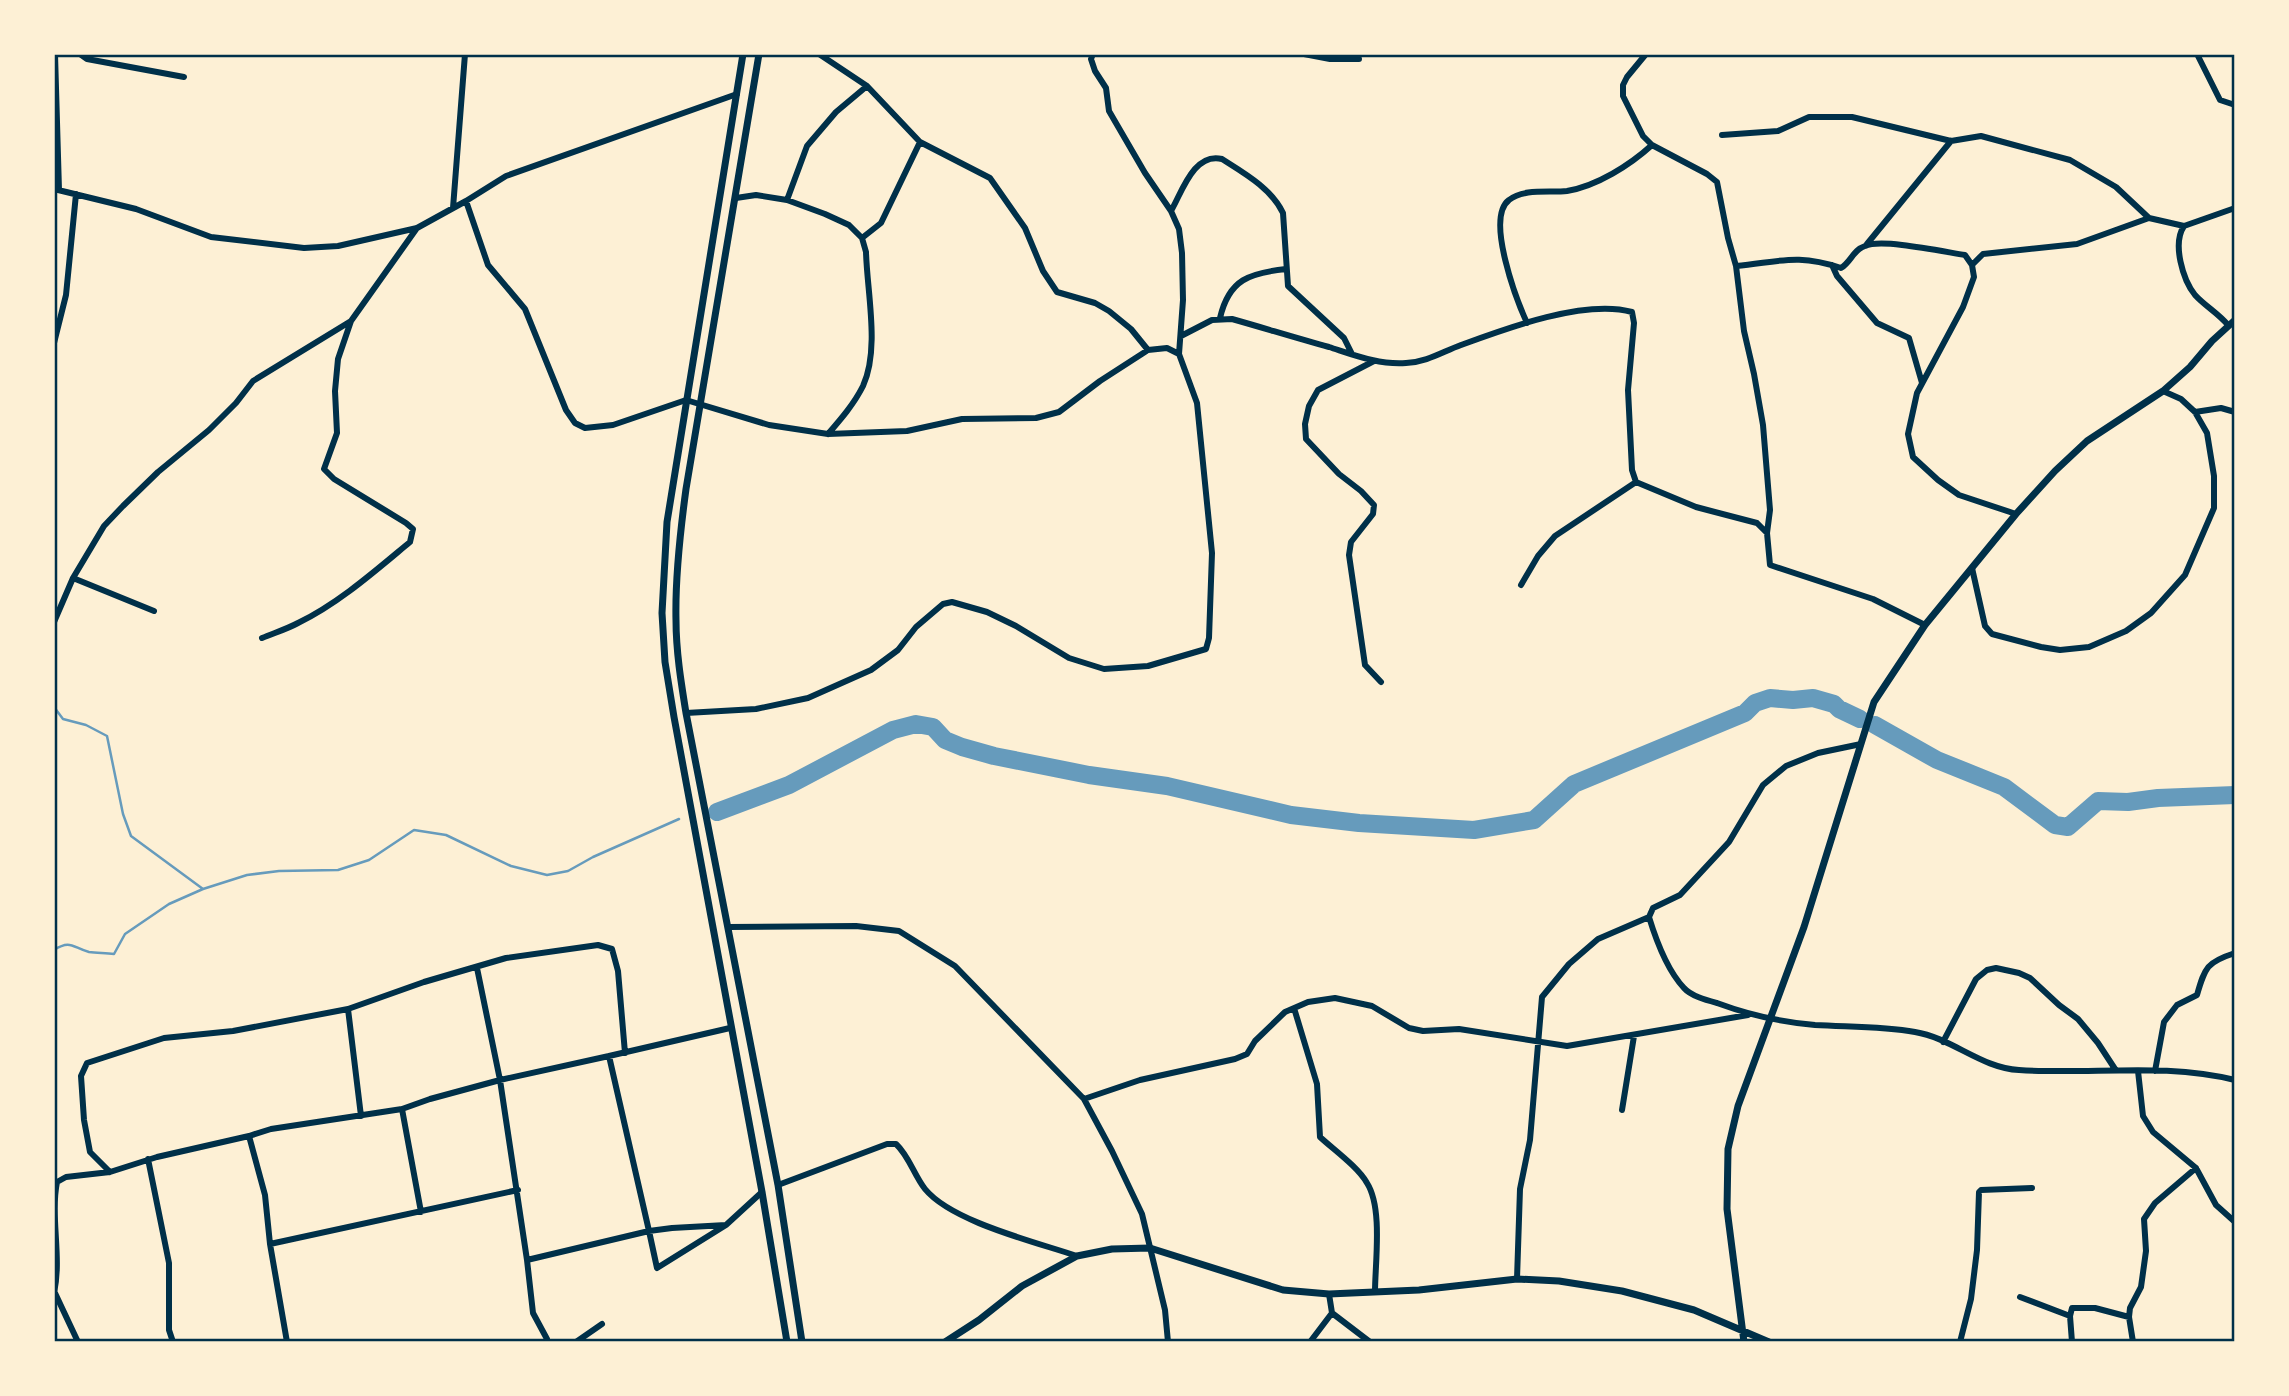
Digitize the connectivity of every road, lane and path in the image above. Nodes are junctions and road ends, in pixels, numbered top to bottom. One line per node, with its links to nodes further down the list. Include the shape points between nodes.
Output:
1 (55, 54): 20 (street)
2 (80, 54): 12 (street)
3 (465, 54): 25 (street)
4 (743, 54): 14 (street)
5 (759, 54): 22 (street)
6 (819, 54): 13 (street)
7 (1093, 54): 27 (street, via 1109,111)
8 (1304, 54): 11 (street)
9 (1646, 54): 19 (street, via 1627,77 1623,96)
10 (2197, 54): 15 (street, via 2220,100)
11 (1359, 59)
12 (184, 77)
13 (867, 86): 18 (street); 23 (street, via 836,112 807,146)
14 (737, 94): 24 (street, via 506,176); 49 (street)
15 (2235, 105)
16 (1721, 135): 17 (street, via 1778,131 1809,117 1852,117)
17 (1951, 141): 28 (street, via 1981,136 2070,160 2116,187); 32 (street)
18 (920, 142): 31 (street, via 881,223); 43 (street, via 990,178 1025,228 1057,292 1109,311)
19 (1652, 145): 35 (street, via 1717,182); 39 (street, via 1638,158 1576,189 1509,200 1501,237 1506,270)
20 (57, 190): 21 (street)
21 (76, 194): 30 (street, via 136,209 211,237 256,244 338,247); 42 (street, via 66,295)
22 (736, 198): 23 (street, via 756,195); 50 (street)
23 (787, 200): 31 (street, via 849,225)
24 (466, 201): 25 (street); 49 (street, via 488,265 525,309 575,423 585,428 613,425)
25 (453, 208): 30 (street)
26 (2235, 208): 29 (street)
27 (1171, 211): 36 (street, via 1195,168 1205,159 1222,159 1263,187 1279,205); 41 (street, via 1182,253)
28 (2149, 218): 29 (street); 34 (street, via 2077,244 1983,254)
29 (2184, 226): 40 (street, via 2179,238 2184,271 2194,293)
30 (417, 228): 38 (street)
31 (862, 238): 53 (street, via 872,358 863,385)
32 (1867, 244): 33 (street, via 1856,250 1847,264 1840,268); 34 (street, via 1965,255)
33 (1832, 265): 35 (street, via 1797,258); 47 (street, via 1877,323 1909,338)
34 (1972, 265): 47 (street, via 1974,277 1963,307)
35 (1736, 266): 56 (street, via 1763,425 1770,510)
36 (1286, 269): 37 (street, via 1242,280); 45 (street, via 1288,286 1344,338)
37 (1220, 318): 41 (street); 45 (street)
38 (351, 321): 58 (street, via 253,381 209,429 122,506 104,526); 63 (street, via 338,359 337,432 324,469 406,523 413,535 327,606)
39 (1527, 323): 46 (street, via 1425,361); 54 (street, via 1589,309 1632,312 1628,390)
40 (2232, 323): 48 (street)
41 (1181, 336): 44 (street)
42 (54, 343)
43 (1148, 350): 44 (street, via 1167,348); 53 (street, via 1059,412 1036,418 962,419 907,431)
44 (1178, 354): 65 (street, via 1196,403 1211,542 1206,649 1148,666 1104,669 1069,658 986,612 952,602 943,604 898,650 871,670 807,698 756,709)
45 (1352, 354): 46 (street)
46 (1374, 361): 64 (street, via 1318,390 1305,424 1306,439 1374,505 1373,514 1351,542 1349,555 1365,665)
47 (1922, 383): 55 (street, via 1908,434 1913,457 1959,495)
48 (2163, 391): 51 (street); 55 (street, via 2087,441)
49 (686, 400): 50 (street); 75 (street, via 663,571 665,662)
50 (700, 404): 53 (street, via 769,425); 65 (street, via 678,549 676,622)
51 (2195, 412): 52 (street, via 2221,408); 57 (street, via 2207,433 2214,508 2185,575 2151,613 2126,631 2089,647 2060,650 1992,634 1985,626)
52 (2235, 412)
53 (828, 434)
54 (1636, 482): 56 (street, via 1696,507 1757,523); 59 (street, via 1555,536)
55 (2016, 514): 57 (street)
56 (1767, 533): 62 (street, via 1770,565 1873,599)
57 (1972, 568): 62 (street)
58 (73, 578): 60 (street); 61 (street)
59 (1521, 585)
60 (154, 611)
61 (54, 622)
62 (1925, 625): 66 (street, via 1874,702)
63 (262, 638)
64 (1381, 682)
65 (686, 713): 68 (street)
66 (1861, 744): 67 (street, via 1786,766 1763,785 1730,842 1680,895 1653,908); 74 (street, via 1804,927)
67 (1649, 917): 73 (street, via 1685,989); 77 (street, via 1598,939 1569,964 1542,997)
68 (728, 927): 86 (street, via 856,926 899,931 955,967); 94 (street)
69 (2235, 953): 83 (street, via 2205,968 2197,995 2177,1005 2164,1022)
70 (477, 968): 72 (street); 79 (street, via 506,958 607,946 615,952); 84 (street)
71 (1294, 1008): 77 (street, via 1335,998 1372,1006 1409,1028); 86 (street, via 1255,1041 1247,1054); 107 (street, via 1317,1084 1320,1137 1367,1181 1372,1194)
72 (348, 1009): 89 (street); 93 (street, via 233,1031 164,1038 87,1063 80,1076 90,1152)
73 (1750, 1015): 74 (street); 76 (street)
74 (1769, 1019): 78 (street, via 1917,1032); 115 (street, via 1728,1149 1727,1209)
75 (730, 1028): 79 (street); 97 (street)
76 (1634, 1035): 77 (street, via 1567,1046); 88 (street)
77 (1537, 1042): 106 (street, via 1530,1140 1520,1189)
78 (1943, 1042): 81 (street, via 1982,1061 2017,1070); 81 (street, via 1976,979 1996,968 2030,978 2078,1019)
79 (625, 1053): 80 (street)
80 (608, 1056): 84 (street); 101 (street)
81 (2115, 1069): 82 (street)
82 (2138, 1071): 83 (street); 92 (street, via 2148,1124)
83 (2155, 1071): 85 (street)
84 (500, 1080): 87 (street); 96 (street)
85 (2235, 1080)
86 (1084, 1099): 103 (street, via 1142,1214)
87 (402, 1109): 89 (street); 98 (street)
88 (1622, 1110)
89 (360, 1116): 90 (street)
90 (249, 1136): 91 (street); 102 (street, via 265,1195)
91 (148, 1160): 93 (street); 118 (street, via 169,1263)
92 (2196, 1168): 99 (street, via 2216,1205); 113 (street, via 2155,1203 2144,1219 2141,1287)
93 (110, 1172): 108 (street, via 57,1182)
94 (778, 1185): 104 (street, via 896,1144 926,1190 949,1208); 123 (street)
95 (2032, 1188): 129 (street, via 1979,1192 1977,1250)
96 (518, 1190): 98 (street); 105 (street)
97 (762, 1192): 100 (street); 122 (street)
98 (421, 1212): 102 (street)
99 (2235, 1222)
100 (726, 1225): 101 (street); 101 (street, via 657,1268)
101 (649, 1231): 105 (street)
102 (270, 1244): 119 (street)
103 (1150, 1248): 104 (street); 109 (street, via 1283,1290); 125 (street)
104 (1077, 1256): 124 (street, via 1022,1286)
105 (527, 1259): 116 (street, via 533,1313)
106 (1517, 1279): 107 (street); 115 (street, via 1622,1291 1695,1311)
107 (1375, 1292): 109 (street)
108 (55, 1293): 117 (street)
109 (1329, 1294): 111 (street)
110 (2020, 1297): 112 (street)
111 (1332, 1313): 126 (street); 127 (street)
112 (2070, 1316): 113 (street, via 2078,1307); 130 (street)
113 (2129, 1317): 131 (street)
114 (603, 1324): 121 (street)
115 (1744, 1337): 128 (street)
116 (547, 1340): 120 (street)
117 (78, 1342)
118 (173, 1342)
119 (287, 1342)
120 (538, 1342)
121 (576, 1342)
122 (787, 1342)
123 (802, 1342)
124 (945, 1342)
125 (1168, 1342)
126 (1310, 1342)
127 (1370, 1342)
128 (1769, 1342)
129 (1960, 1342)
130 (2072, 1342)
131 (2133, 1342)

